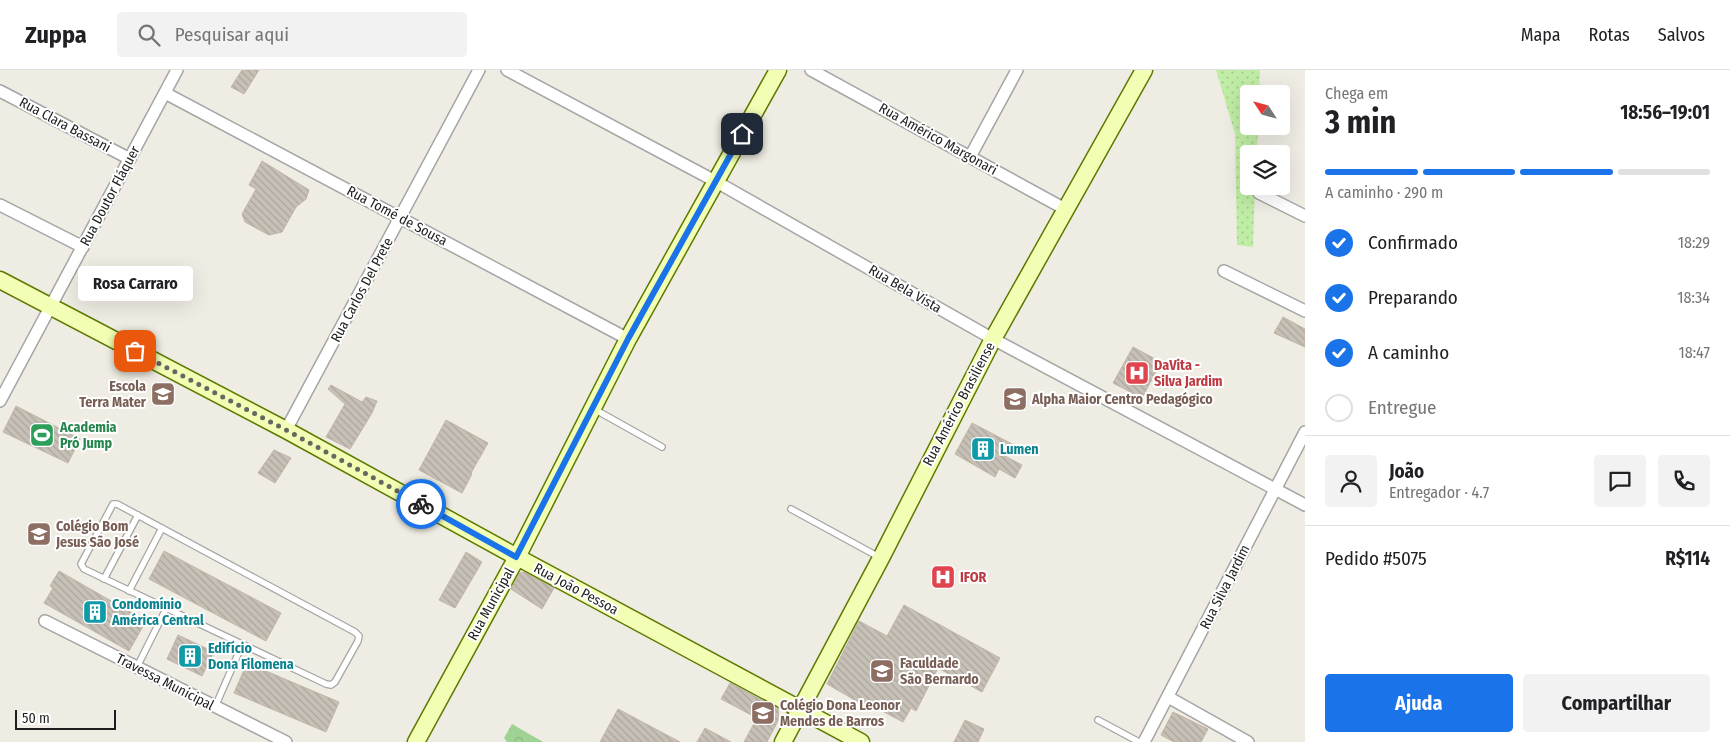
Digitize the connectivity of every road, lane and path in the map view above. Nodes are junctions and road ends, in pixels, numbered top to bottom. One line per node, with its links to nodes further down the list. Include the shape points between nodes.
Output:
1 (177, 70): 9 (street, Rua Doutor Fláquer)
2 (479, 70): 17 (street, Rua Carlos Del Prete)
3 (507, 70): 12 (street, Rua Bela Vista)
4 (778, 70): 12 (street, Rua Municipal)
5 (811, 70): 10 (street, Rua Américo Margonari)
6 (1017, 70): 10 (street)
7 (1144, 70): 15 (street, Rua Américo Brasiliense)
8 (0, 91): 11 (street, Rua Clara Bassani)
9 (165, 93): 11 (street, Rua Doutor Fláquer); 17 (street, Rua Tomé de Sousa)
10 (970, 157): 15 (street, Rua Américo Margonari)
11 (130, 159): 18 (street, Rua Doutor Fláquer)
12 (715, 181): 23 (street, Rua Municipal); 24 (street, Rua Bela Vista)
13 (1263, 195): 16 (street)
14 (0, 205): 18 (street)
15 (1065, 208): 24 (street, Rua Américo Brasiliense)
16 (1305, 216)
17 (401, 218): 23 (street, Rua Tomé de Sousa); 27 (street, Rua Carlos Del Prete)
18 (82, 247): 21 (street, Rua Doutor Fláquer)
19 (1224, 271): 22 (street)
20 (0, 280): 21 (street, Rua João Pessoa)
21 (50, 307): 25 (street, Rua Doutor Fláquer); 27 (street, Rua João Pessoa)
22 (1305, 311)
23 (628, 339): 26 (street, Rua Municipal)
24 (994, 339): 30 (street, Rua Bela Vista); 36 (street, Rua Américo Brasiliense)
25 (0, 401)
26 (592, 408): 29 (lane); 35 (street, Rua Municipal)
27 (286, 430): 35 (street, Rua João Pessoa)
28 (1305, 432): 30 (street, Rua Silva Jardim)
29 (662, 447)
30 (1275, 489): 31 (street, Rua Bela Vista); 43 (street, Rua Silva Jardim)
31 (1305, 505)
32 (791, 509): 36 (lane)
33 (138, 515): 34 (lane); 37 (lane); 37 (lane, via 118,504 110,507 80,564)
34 (162, 528): 38 (lane); 41 (lane, via 356,632 358,636 331,685)
35 (516, 557): 45 (street, Rua João Pessoa); 48 (street, Rua Municipal)
36 (881, 558): 45 (street, Rua Américo Brasiliense)
37 (104, 579): 38 (lane)
38 (129, 591): 39 (lane)
39 (166, 608): 41 (lane); 42 (lane)
40 (45, 621): 42 (street, Travessa Municipal)
41 (242, 645): 44 (lane)
42 (137, 668): 44 (street, Travessa Municipal)
43 (1168, 697): 52 (street, Rua Silva Jardim); 53 (street)
44 (215, 707): 47 (street, Travessa Municipal)
45 (800, 709): 49 (street, Rua Américo Brasiliense); 50 (street, Rua João Pessoa)
46 (1098, 720): 51 (lane)
47 (286, 742)
48 (416, 742)
49 (783, 742)
50 (861, 742)
51 (1139, 742)
52 (1144, 742)
53 (1248, 742)

